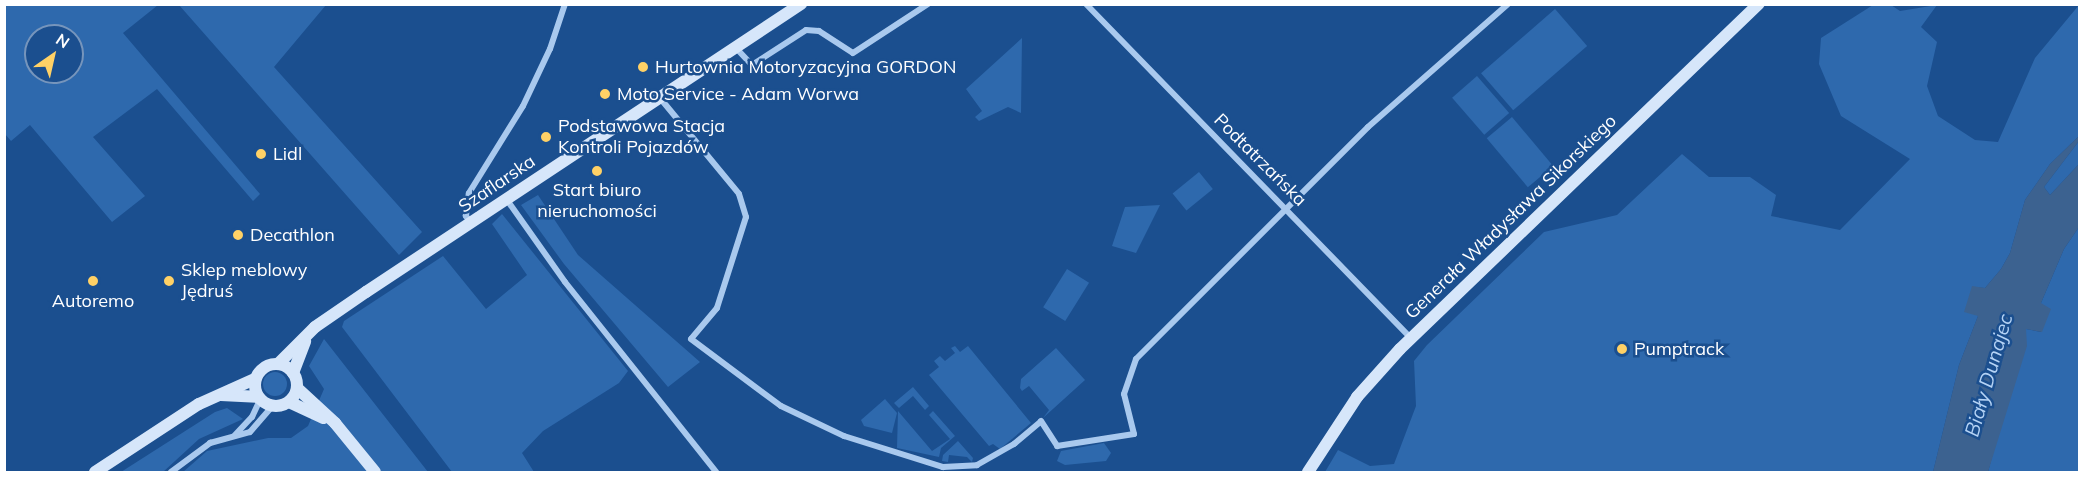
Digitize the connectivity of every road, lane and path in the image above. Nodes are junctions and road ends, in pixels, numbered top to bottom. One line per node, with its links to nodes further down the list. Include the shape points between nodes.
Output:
1 (565, 4): 11 (street, via 532,90 469,193 466,216)
2 (801, 4): 7 (street, Szaflarska)
3 (928, 4): 7 (street, via 853,53 819,31 806,30 752,65)
4 (1086, 4): 10 (street, Podtatrzańska)
5 (1508, 4): 10 (street, via 1368,127)
6 (1759, 4): 13 (street, Generała Władysława Sikorskiego)
7 (736, 48): 8 (street, Szaflarska)
8 (660, 98): 9 (street, Szaflarska); 10 (street, via 739,194 746,217 717,308 691,339 781,406 844,436 943,467 986,461 1041,421 1057,446 1134,434 1124,394 1136,359)
9 (506, 199): 11 (street, Szaflarska); 27 (street, via 565,282)
10 (1289, 210): 13 (street, Podtatrzańska)
11 (471, 223): 12 (street, Szaflarska)
12 (306, 337): 14 (street, Szaflarska); 15 (street)
13 (1412, 338): 28 (street, Generała Władysława Sikorskiego, via 1357,397)
14 (278, 364): 15 (street); 16 (street, via 261,369)
15 (293, 373): 17 (street)
16 (255, 379): 18 (street); 19 (street)
17 (297, 388): 20 (street); 22 (street)
18 (217, 395): 19 (street); 24 (street)
19 (259, 398): 21 (street); 23 (street, via 252,417)
20 (289, 402): 21 (street); 22 (street)
21 (273, 406): 23 (street, via 256,428)
22 (336, 423): 26 (street)
23 (232, 437): 25 (street, via 203,447)
24 (95, 472)
25 (171, 472)
26 (375, 472)
27 (717, 472)
28 (1308, 472)

